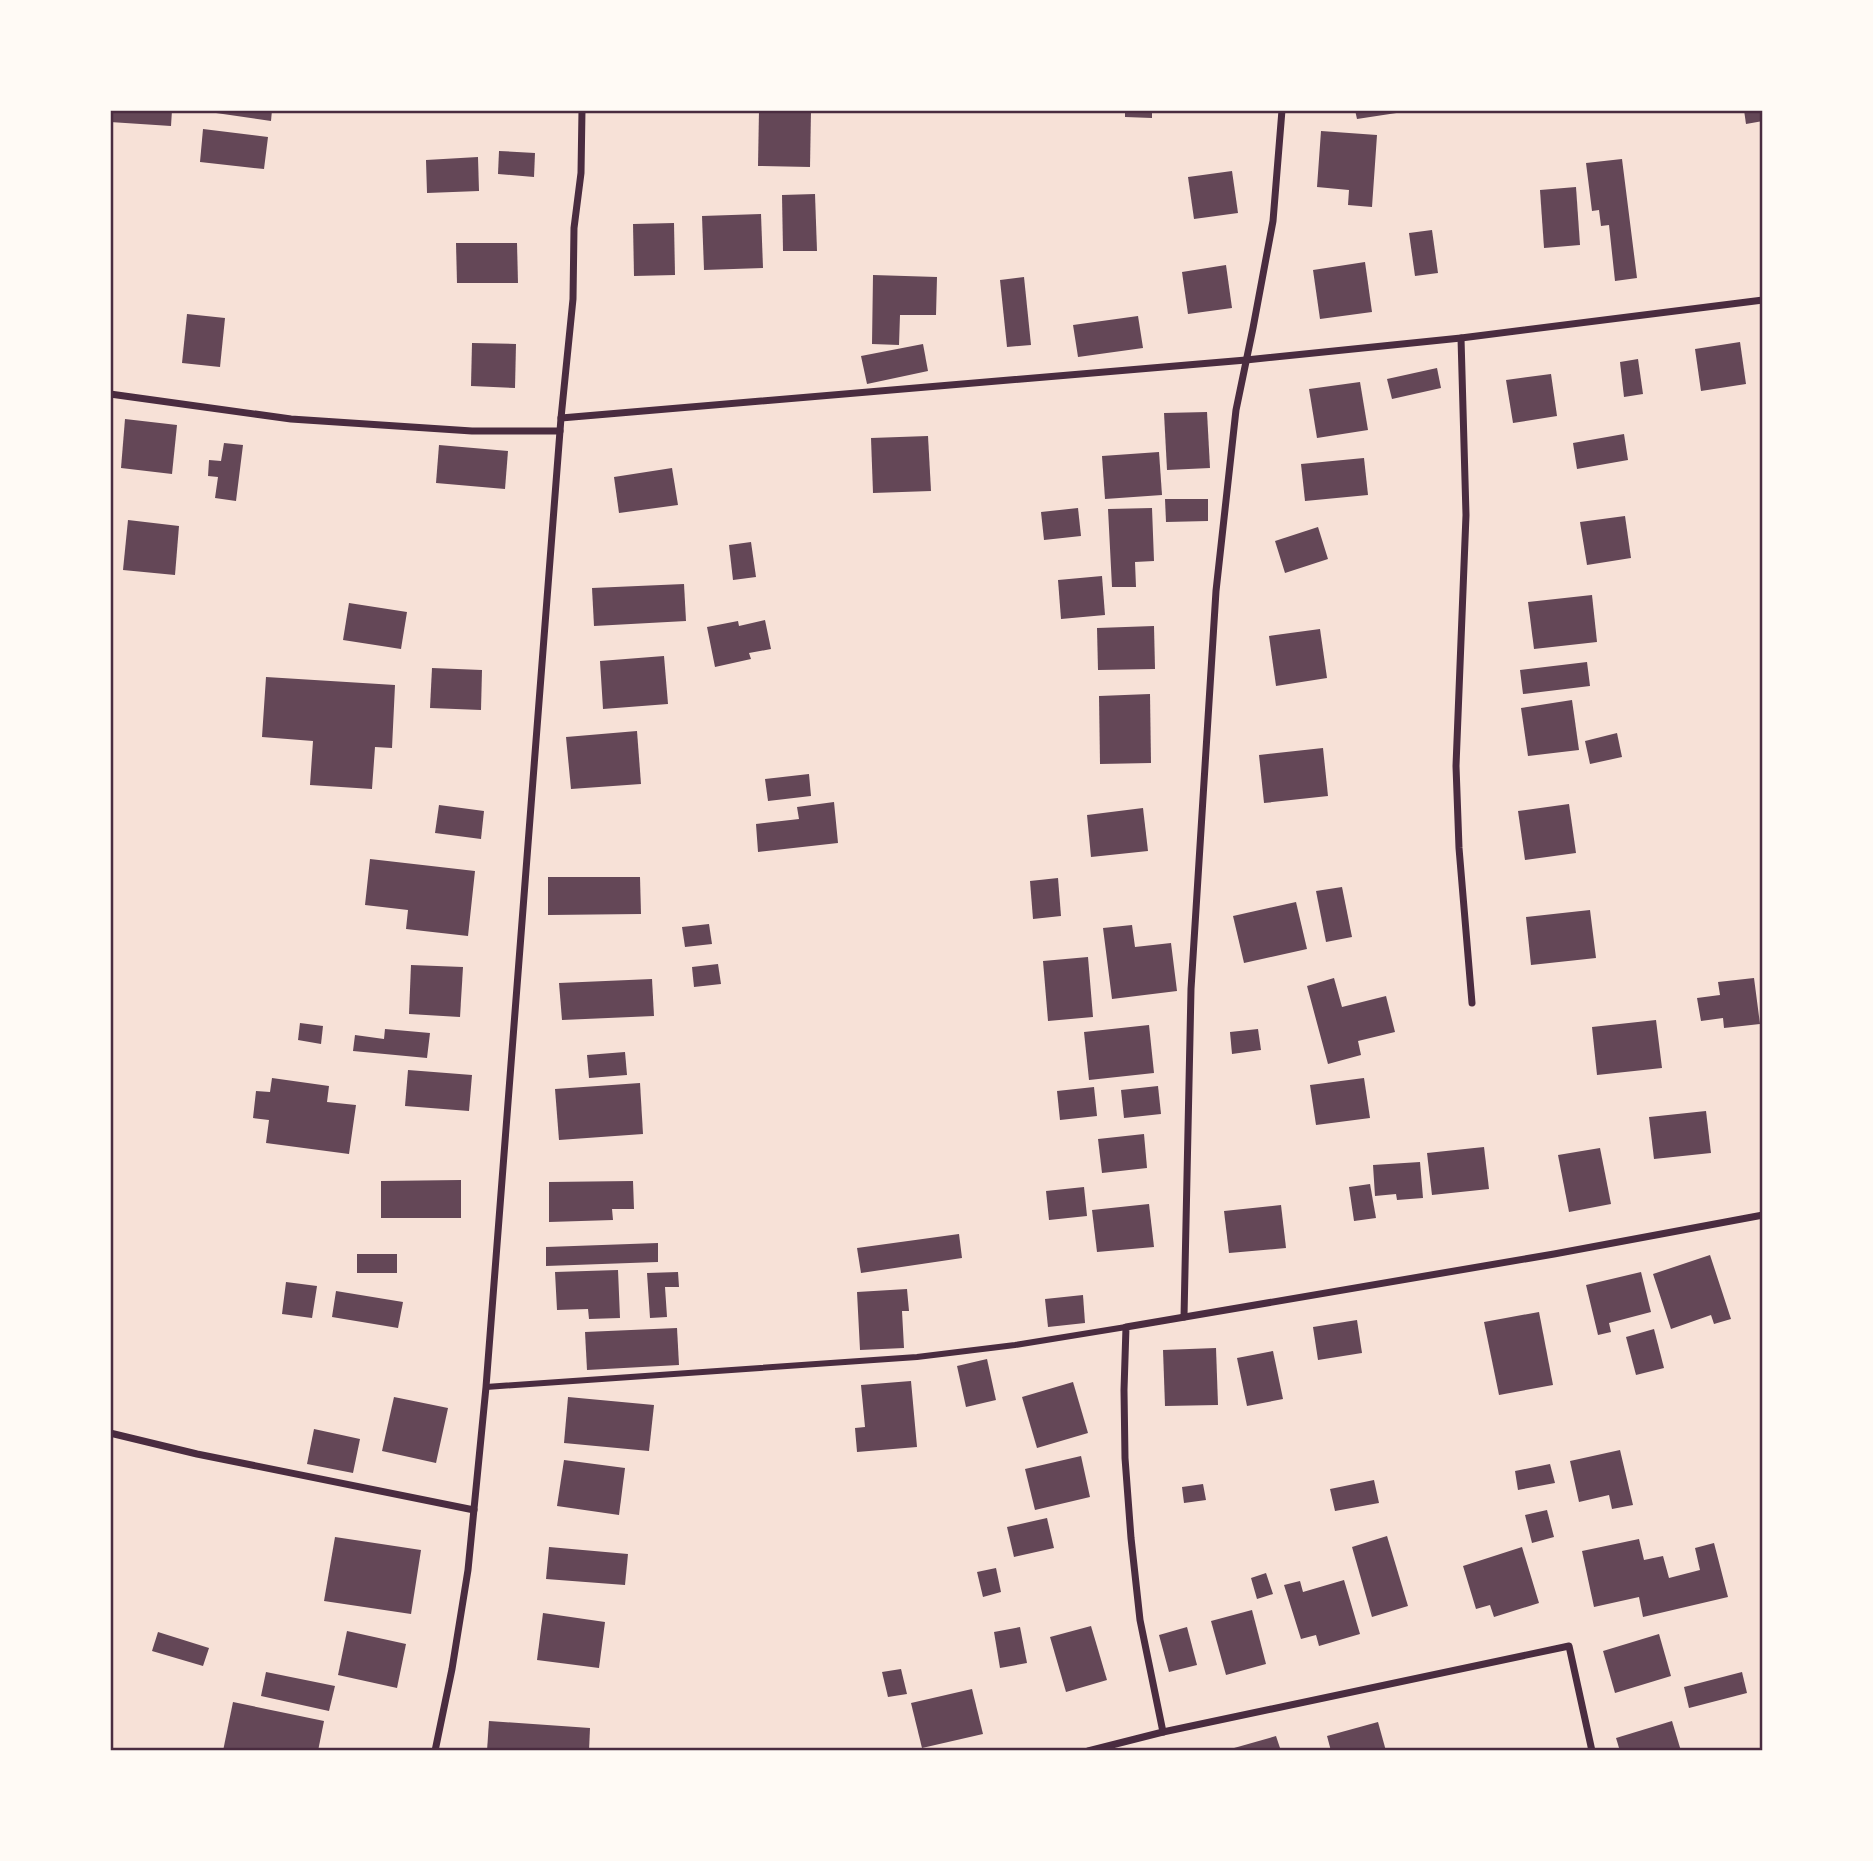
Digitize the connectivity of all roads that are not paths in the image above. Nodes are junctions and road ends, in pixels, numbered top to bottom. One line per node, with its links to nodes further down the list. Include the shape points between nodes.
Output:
1 (582, 110): 7 (street, via 573,299)
2 (1282, 110): 5 (street, via 1273,221)
3 (1763, 300): 4 (street)
4 (1461, 338): 5 (street); 9 (street, via 1466,515 1456,766)
5 (1246, 360): 7 (street); 11 (street, via 1216,591 1191,989)
6 (110, 394): 8 (street, via 291,419 472,431)
7 (561, 418): 8 (street)
8 (560, 431): 13 (street)
9 (1472, 1003)
10 (1763, 1215): 11 (street)
11 (1184, 1317): 12 (street)
12 (1126, 1327): 13 (street, via 916,1357); 16 (street, via 1125,1458 1131,1538 1140,1620)
13 (486, 1387): 15 (street)
14 (110, 1433): 15 (street)
15 (474, 1510): 17 (street, via 452,1669)
16 (1163, 1732): 18 (street); 19 (street, via 1569,1646)
17 (435, 1751)
18 (1088, 1751)
19 (1592, 1751)

